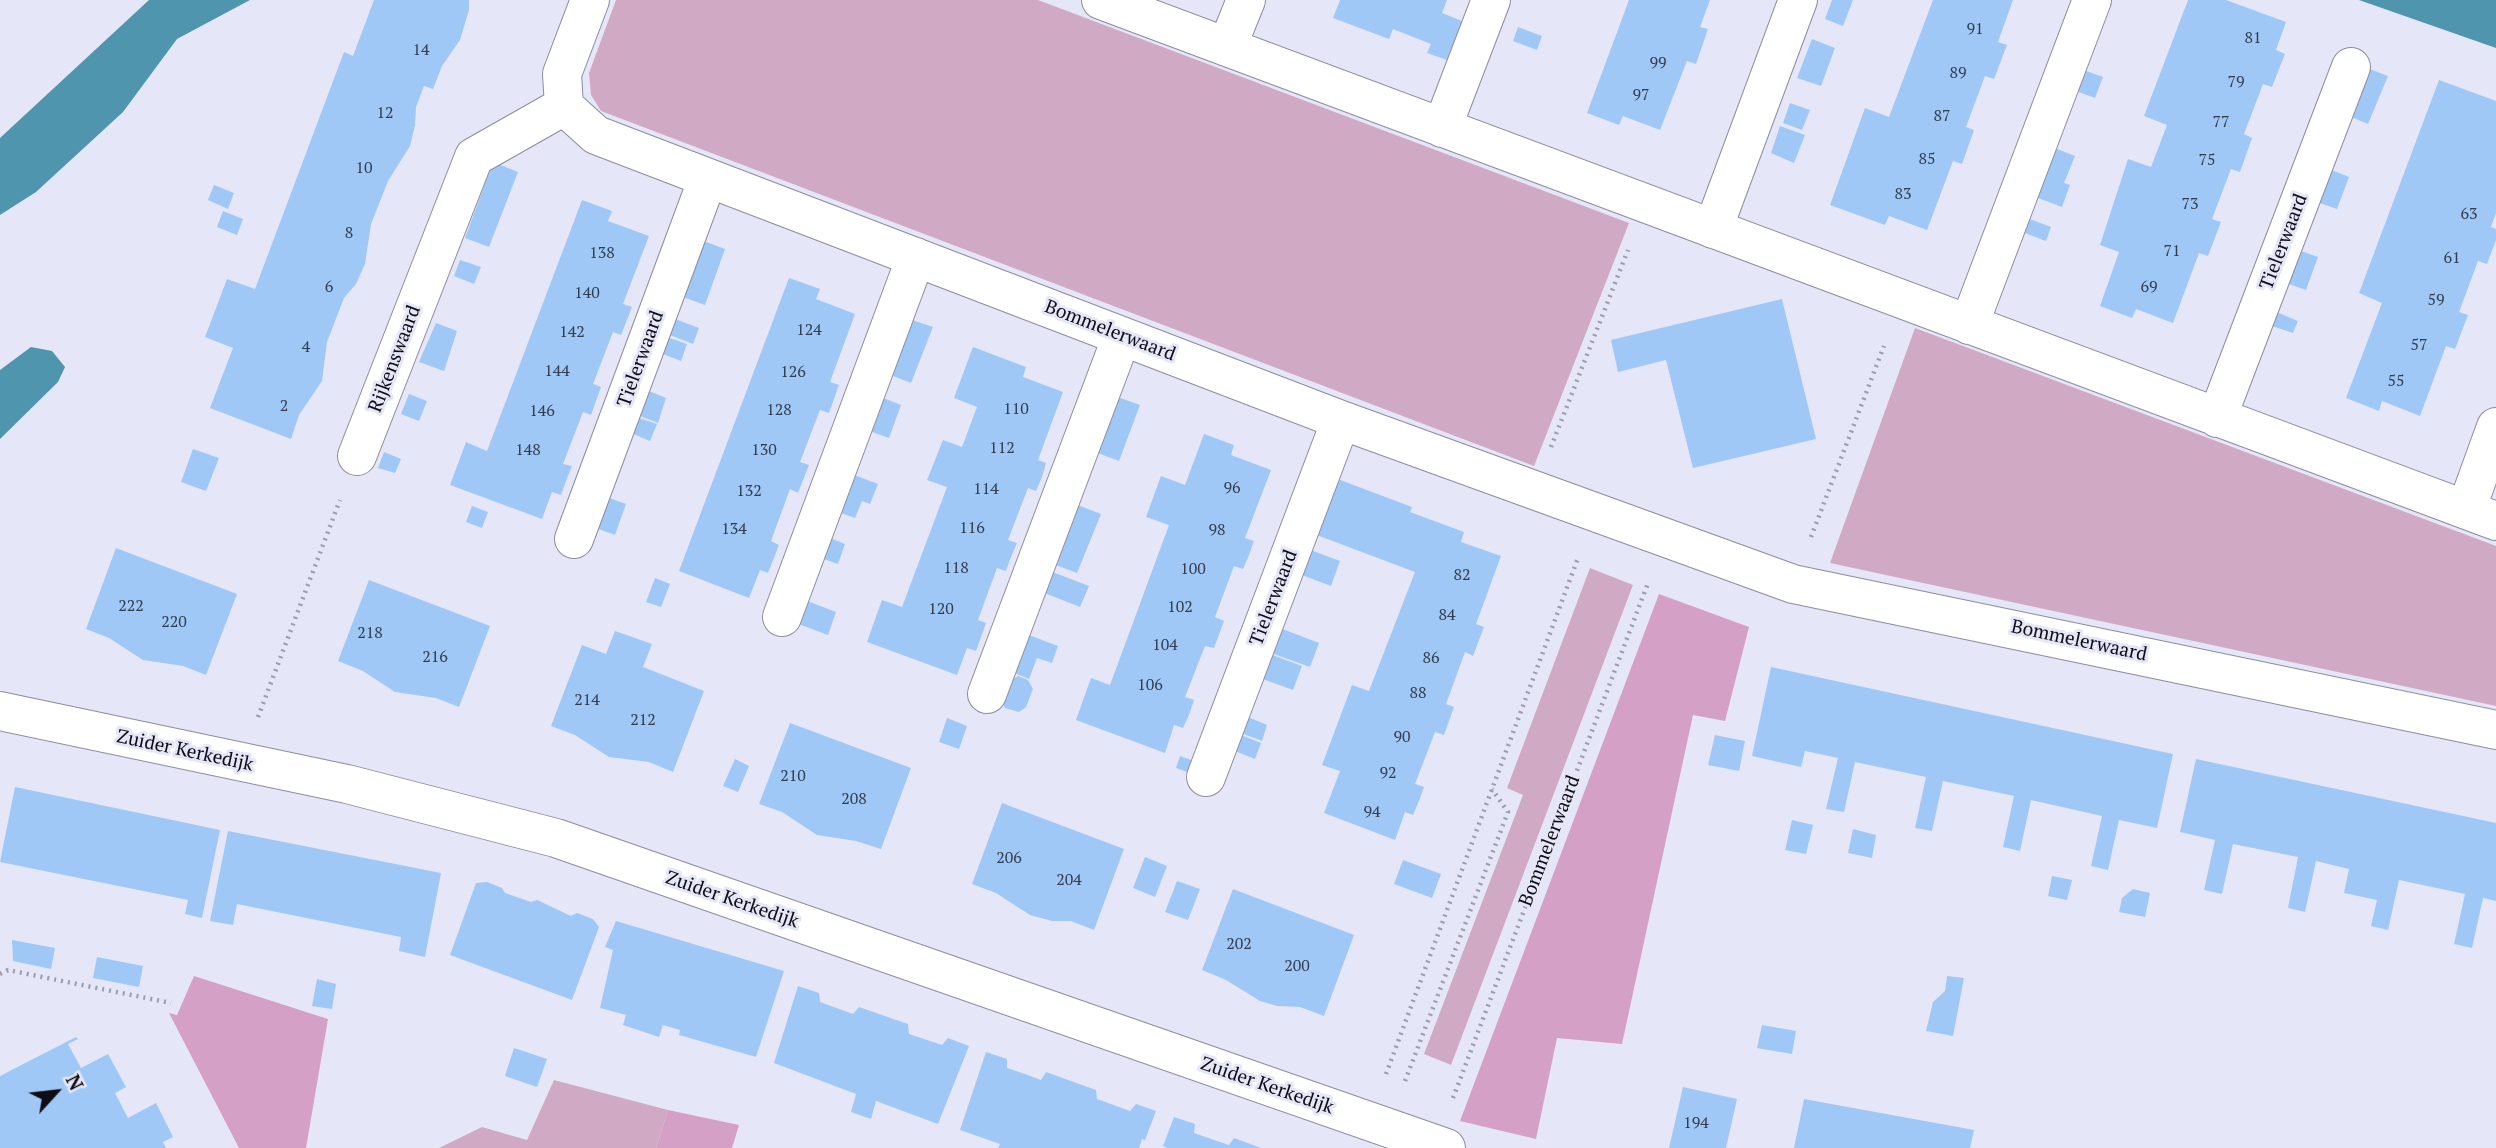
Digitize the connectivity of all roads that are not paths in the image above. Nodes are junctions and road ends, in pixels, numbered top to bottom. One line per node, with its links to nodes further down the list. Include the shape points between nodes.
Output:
1 (590, 0): 9 (street, via 562,74)
2 (1101, 0): 7 (street)
3 (1245, 0): 7 (street)
4 (1490, 0): 10 (street)
5 (1798, 0): 12 (street)
6 (2092, 0): 14 (street)
7 (1227, 47): 10 (street)
8 (2351, 67): 16 (street, Tielerwaard)
9 (564, 106): 11 (street, Bommelerwaard, via 596,135); 19 (street, Rijkenswaard, via 474,157)
10 (1442, 128): 12 (street)
11 (708, 178): 13 (street, Bommelerwaard); 21 (street, Tielerwaard)
12 (1713, 229): 14 (street)
13 (916, 257): 15 (street, Bommelerwaard); 22 (street)
14 (1969, 325): 16 (street)
15 (1122, 336): 17 (street, Bommelerwaard); 23 (street)
16 (2217, 418): 20 (street)
17 (1342, 420): 25 (street, Bommelerwaard, via 1793,584); 26 (street, Tielerwaard)
18 (2496, 428): 20 (street)
19 (357, 456)
20 (2481, 516)
21 (575, 539)
22 (782, 617)
23 (987, 694)
24 (0, 711): 27 (street, Zuider Kerkedijk, via 347,784 556,838)
25 (2496, 730)
26 (1206, 777)
27 (1441, 1146)

